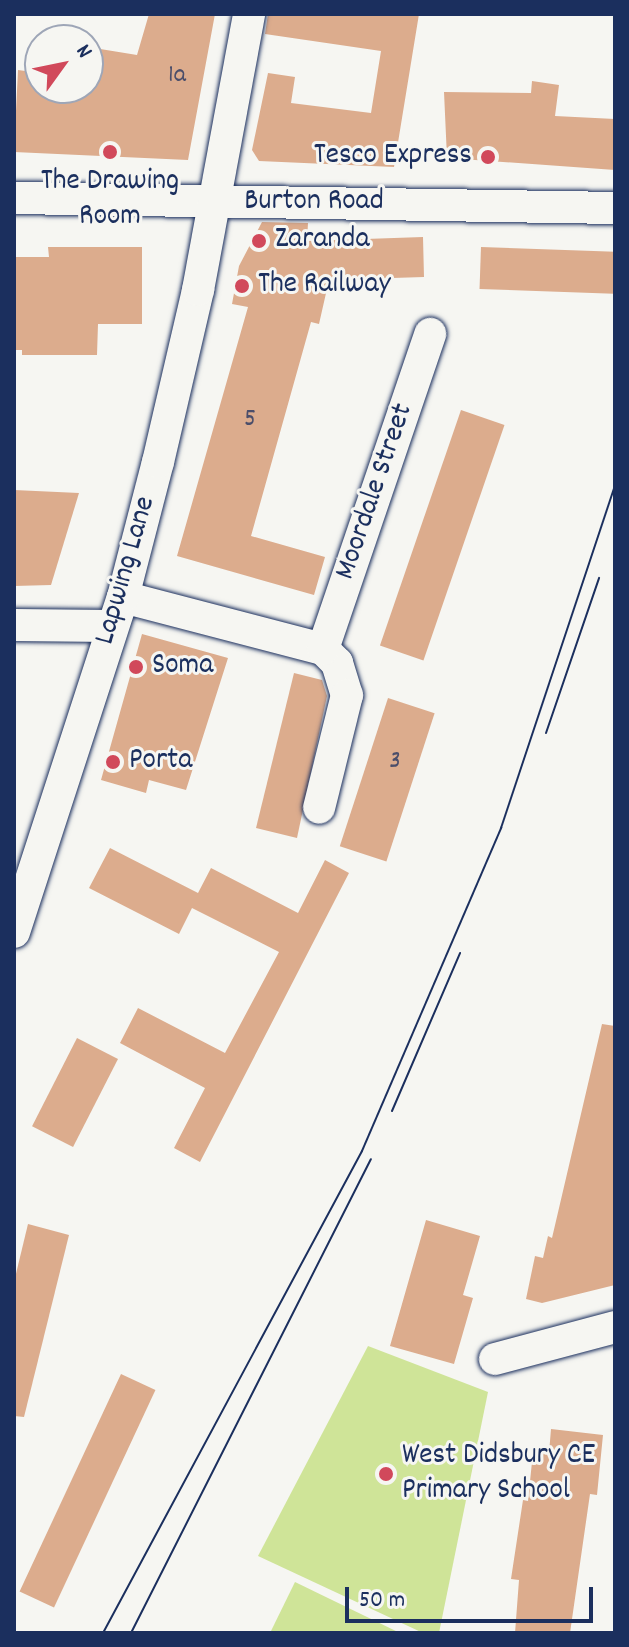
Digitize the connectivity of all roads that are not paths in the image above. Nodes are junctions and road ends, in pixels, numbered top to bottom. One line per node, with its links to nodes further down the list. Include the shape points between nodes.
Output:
1 (249, 14): 3 (street, Lapwing Lane)
2 (14, 198): 3 (street, Burton Road)
3 (214, 203): 4 (street, Burton Road); 6 (street, Lapwing Lane)
4 (615, 208)
5 (430, 334): 8 (street, Moordale Street)
6 (118, 611): 7 (street); 8 (street); 10 (street, Lapwing Lane)
7 (14, 625)
8 (323, 649): 9 (street, via 341,671 347,695)
9 (319, 808)
10 (14, 932)
11 (615, 1327): 12 (street)
12 (495, 1359)

